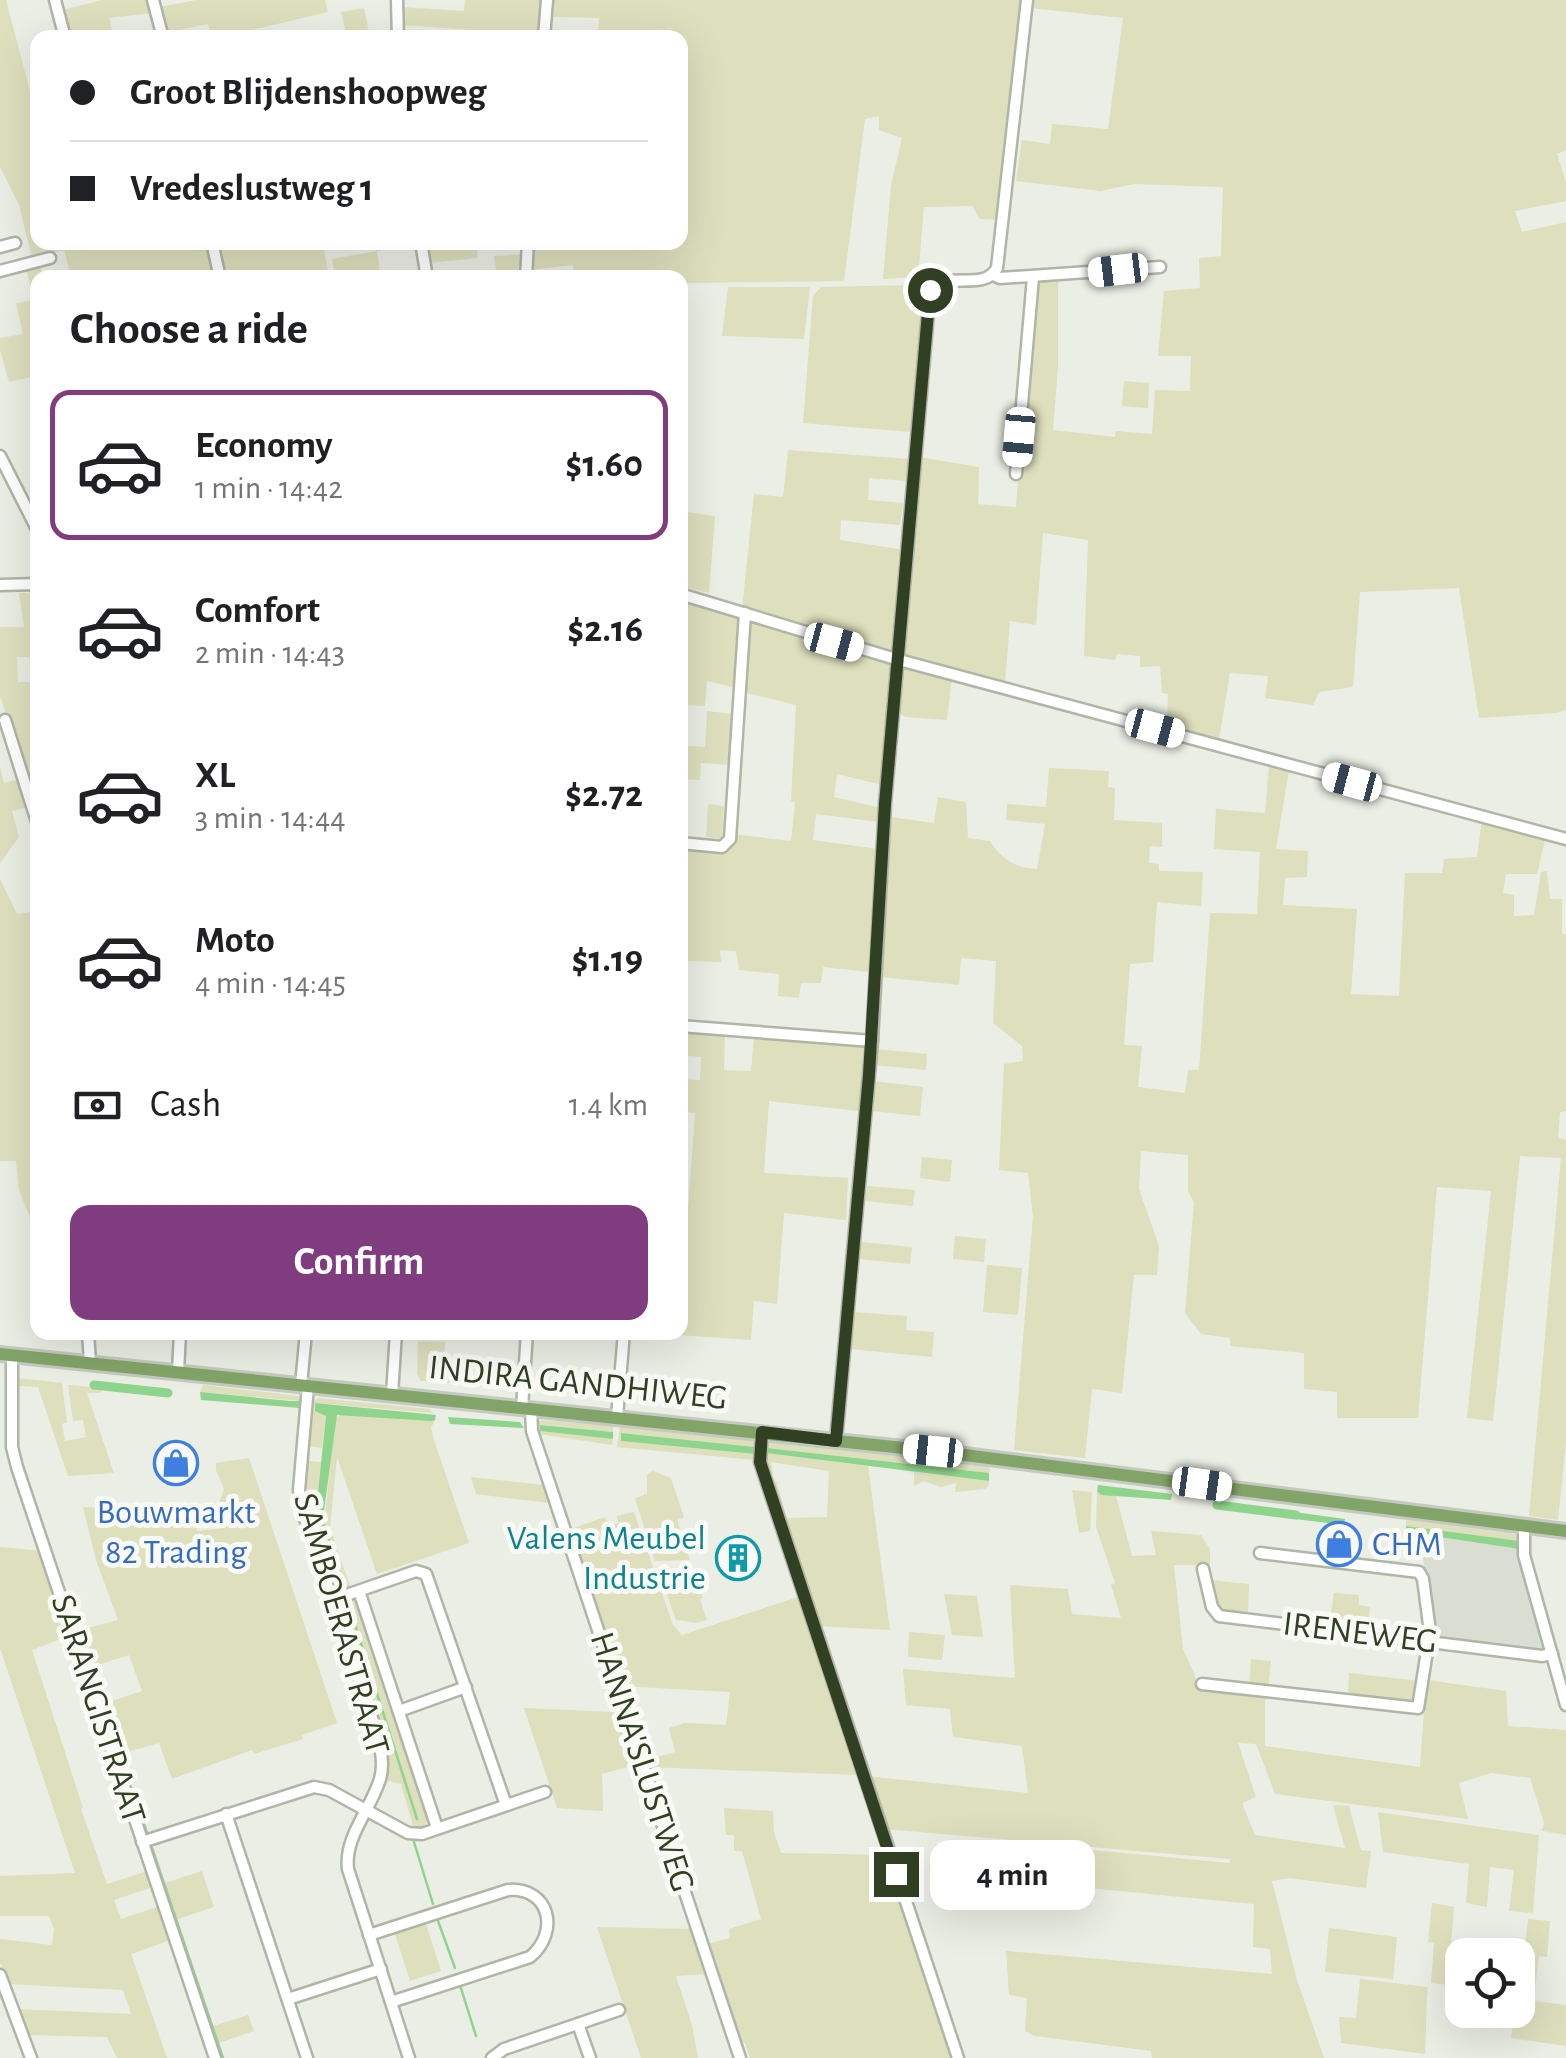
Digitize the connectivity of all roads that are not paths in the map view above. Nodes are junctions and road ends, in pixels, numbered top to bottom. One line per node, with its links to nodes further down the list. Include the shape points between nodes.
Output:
1 (55, 0): 6 (street)
2 (153, 0): 7 (street)
3 (398, 0): 8 (street)
4 (547, 0): 9 (street)
5 (1027, 0): 15 (street)
6 (64, 30)
7 (161, 30)
8 (398, 30)
9 (545, 30)
10 (15, 242): 11 (street)
11 (0, 246)
12 (50, 258): 14 (street)
13 (1160, 267): 16 (street)
14 (0, 271)
15 (993, 275): 16 (street); 24 (street, via 944,280 930,290)
16 (1033, 277): 18 (street)
17 (0, 456): 19 (street)
18 (1016, 474)
19 (30, 515)
20 (0, 584): 21 (street)
21 (30, 584)
22 (688, 596): 23 (street)
23 (745, 613): 24 (street); 28 (street, via 728,844)
24 (898, 660): 27 (street); 30 (street)
25 (5, 720): 26 (street)
26 (30, 800)
27 (1566, 839)
28 (688, 845)
29 (688, 1027): 30 (street)
30 (872, 1041): 45 (street)
31 (89, 1340): 38 (street)
32 (180, 1340): 39 (street)
33 (306, 1340): 40 (street, SAMBOERASTRAAT)
34 (395, 1340): 41 (street)
35 (527, 1340): 42 (street, HANNA'SLUSTWEG)
36 (623, 1340): 43 (street)
37 (8, 1358): 38 (main road, INDIRA GANDHIWEG); 63 (street, SARANGISTRAAT, via 17,1466)
38 (90, 1363): 39 (main road, INDIRA GANDHIWEG)
39 (178, 1372): 40 (main road, INDIRA GANDHIWEG)
40 (306, 1388): 41 (main road, INDIRA GANDHIWEG); 51 (street, SAMBOERASTRAAT, via 302,1508)
41 (392, 1395): 42 (main road, INDIRA GANDHIWEG)
42 (526, 1409): 43 (main road, INDIRA GANDHIWEG); 77 (street, HANNA'SLUSTWEG)
43 (617, 1418): 44 (main road, INDIRA GANDHIWEG)
44 (762, 1437): 45 (main road, INDIRA GANDHIWEG); 78 (street, via 760,1462)
45 (836, 1441): 46 (main road, INDIRA GANDHIWEG, via 1132,1474)
46 (1524, 1530): 47 (main road, INDIRA GANDHIWEG); 53 (street, via 1523,1547)
47 (1566, 1531)
48 (1260, 1553): 52 (street, via 1419,1572)
49 (1203, 1569): 52 (street, IRENEWEG, via 1219,1616)
50 (359, 1590): 51 (street); 55 (street, via 416,1571 426,1574); 57 (street)
51 (332, 1600): 60 (street, SAMBOERASTRAAT, via 383,1760)
52 (1428, 1643): 53 (street, IRENEWEG); 54 (street, via 1420,1702 1411,1710)
53 (1557, 1657): 56 (street)
54 (1202, 1684)
55 (466, 1687): 57 (street); 59 (street)
56 (1566, 1705)
57 (399, 1711): 62 (street)
58 (545, 1792): 59 (street)
59 (506, 1805): 62 (street)
60 (366, 1811): 61 (street, via 314,1787); 62 (street, via 408,1833); 64 (street, SAMBOERASTRAAT, via 347,1859)
61 (226, 1814): 63 (street); 67 (street)
62 (437, 1828)
63 (142, 1842): 72 (street, SARANGISTRAAT)
64 (370, 1935): 65 (street, SAMBOERASTRAAT); 68 (street, via 508,1890 530,1892 548,1916 542,1948 530,1958)
65 (380, 1969): 67 (street); 68 (street, SAMBOERASTRAAT)
66 (0, 1975): 71 (street)
67 (288, 1999): 73 (street)
68 (391, 2002): 74 (street, SAMBOERASTRAAT)
69 (619, 2010): 70 (street)
70 (578, 2024): 75 (street); 76 (street)
71 (31, 2058)
72 (215, 2058)
73 (307, 2058)
74 (409, 2058)
75 (492, 2058)
76 (590, 2058)
77 (740, 2058)
78 (958, 2058)

